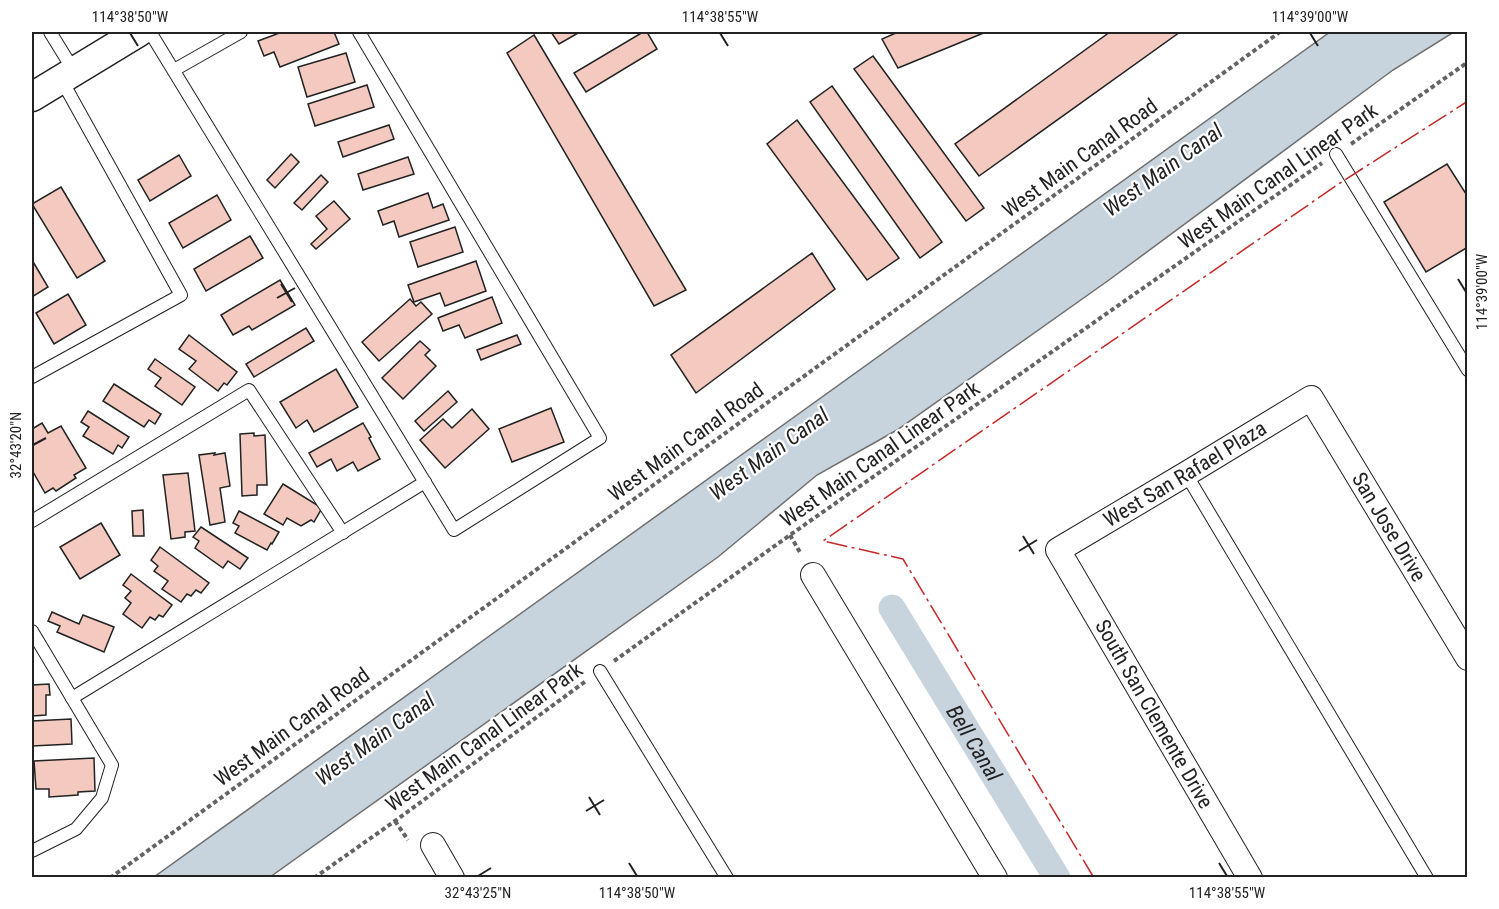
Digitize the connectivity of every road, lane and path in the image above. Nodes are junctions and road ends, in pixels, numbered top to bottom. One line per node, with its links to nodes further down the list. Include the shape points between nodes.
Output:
1 (50, 32): 9 (lane)
2 (139, 32): 9 (street)
3 (150, 32): 8 (lane)
4 (241, 32): 8 (lane)
5 (359, 32): 16 (lane, via 600,438 454,530)
6 (1280, 32): 28 (path, West Main Canal Road)
7 (1467, 62): 11 (path, West Main Canal Linear Park)
8 (174, 70): 16 (lane)
9 (68, 75): 10 (street); 13 (lane, via 181,295)
10 (32, 97)
11 (1336, 154): 12 (lane); 23 (path, West Main Canal Linear Park)
12 (1467, 370)
13 (32, 377)
14 (1311, 398): 15 (street, West San Rafael Plaza); 22 (street, San Jose Drive)
15 (1186, 474): 19 (street, West San Rafael Plaza); 34 (lane)
16 (425, 482): 18 (lane)
17 (32, 521): 18 (lane, via 249,390)
18 (343, 533): 24 (lane)
19 (1058, 550): 33 (street, South San Clemente Drive)
20 (813, 575): 32 (street)
21 (32, 631): 24 (lane)
22 (1467, 658)
23 (600, 671): 25 (path, West Main Canal Linear Park); 31 (lane)
24 (72, 698): 27 (lane, via 112,765 102,798 76,829)
25 (395, 821): 26 (path); 29 (path, West Main Canal Linear Park)
26 (422, 845): 30 (street)
27 (32, 851)
28 (110, 878)
29 (314, 878)
30 (452, 878)
31 (727, 878)
32 (995, 878)
33 (1250, 878)
34 (1427, 878)

